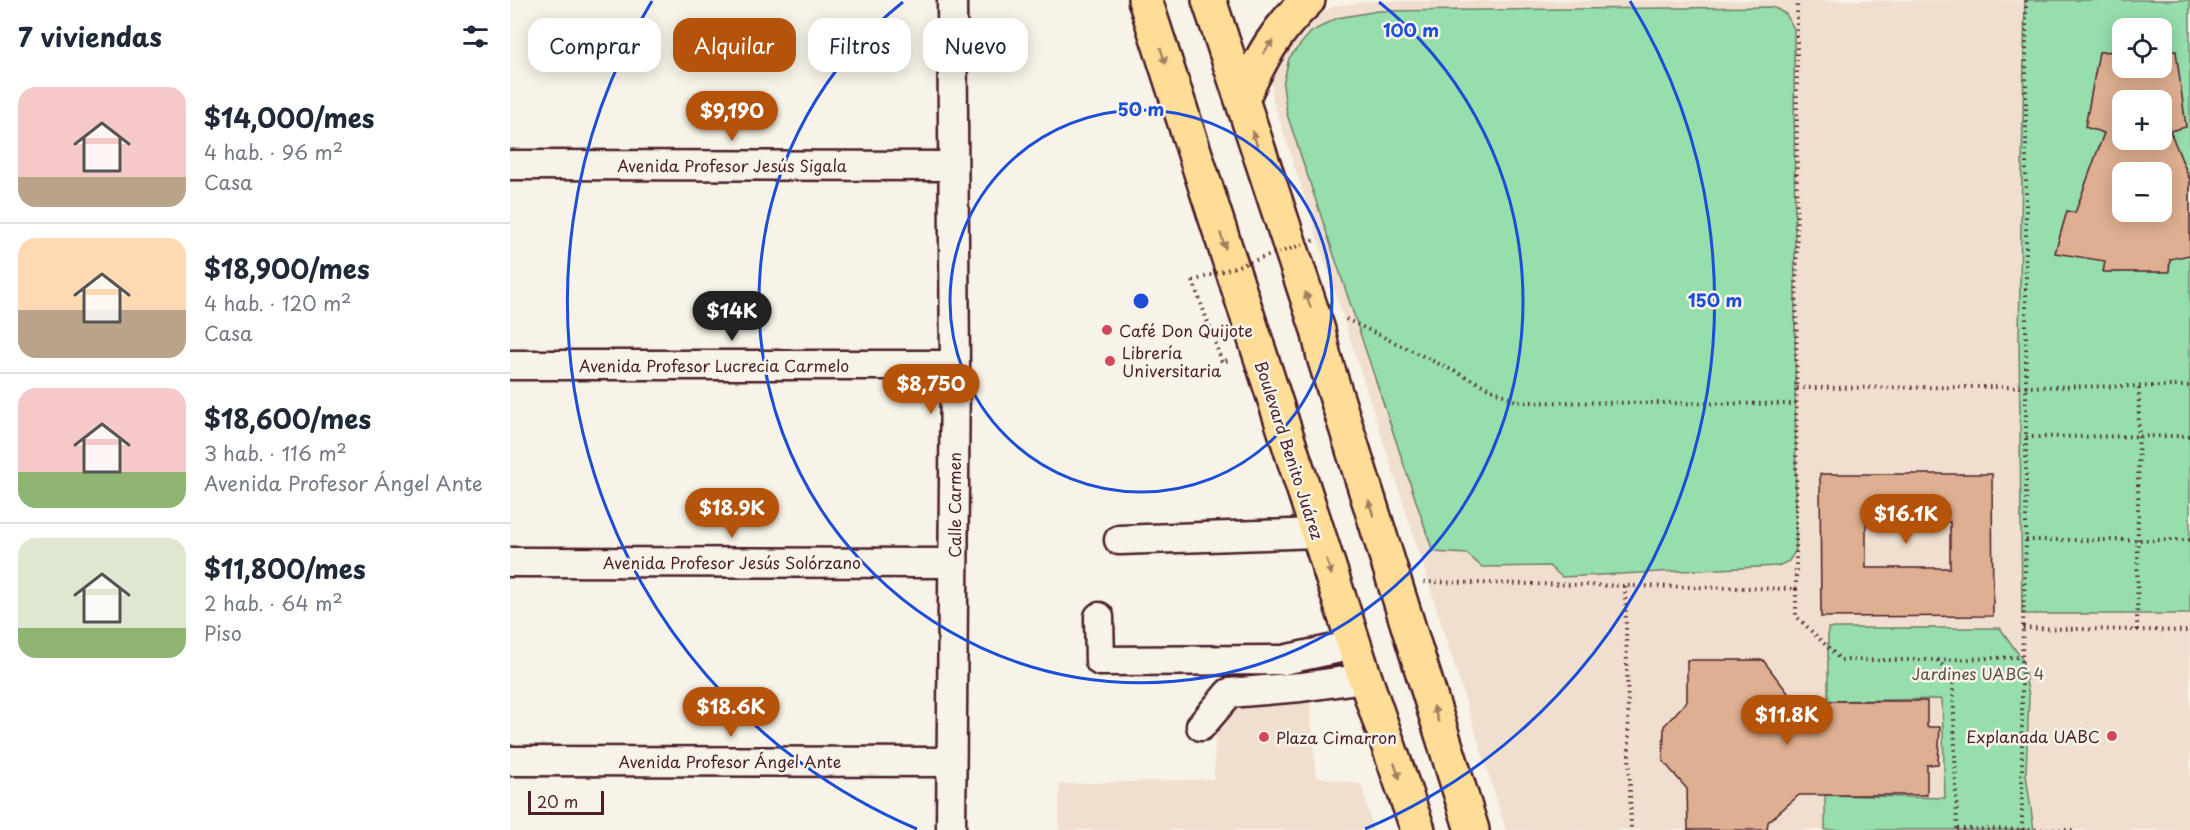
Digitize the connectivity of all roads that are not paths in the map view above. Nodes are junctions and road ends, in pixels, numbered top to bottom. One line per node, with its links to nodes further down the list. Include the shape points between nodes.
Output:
1 (952, 0): 7 (street, Calle Carmen)
2 (1145, 0): 10 (main road, Boulevard Benito Juárez, one-way to 10)
3 (1209, 0): 5 (main road)
4 (1308, 0): 5 (main road, one-way to 4, via 1262,56 1290,17)
5 (1242, 99): 22 (main road, one-way to 5, via 1318,330)
6 (510, 165): 7 (street, Avenida Profesor Jesús Sigala)
7 (953, 166): 9 (street, Calle Carmen)
8 (510, 365): 9 (street, Avenida Profesor Lucrecia Carmelo)
9 (955, 365): 13 (street, Calle Carmen)
10 (1318, 533): 11 (street); 15 (main road, Boulevard Benito Juárez, one-way to 15)
11 (1119, 540)
12 (510, 562): 13 (street, Avenida Profesor Jesús Solórzano)
13 (953, 563): 19 (street, Calle Carmen)
14 (1099, 617): 15 (street, via 1100,661 1282,660)
15 (1354, 645): 16 (main road, Boulevard Benito Juárez)
16 (1365, 678): 17 (street, via 1229,693); 21 (main road, Boulevard Benito Juárez, one-way to 21)
17 (1201, 726)
18 (510, 761): 19 (street, Avenida Profesor Ángel Ante)
19 (951, 762): 20 (street, Calle Carmen)
20 (951, 830)
21 (1418, 830)
22 (1472, 830)

